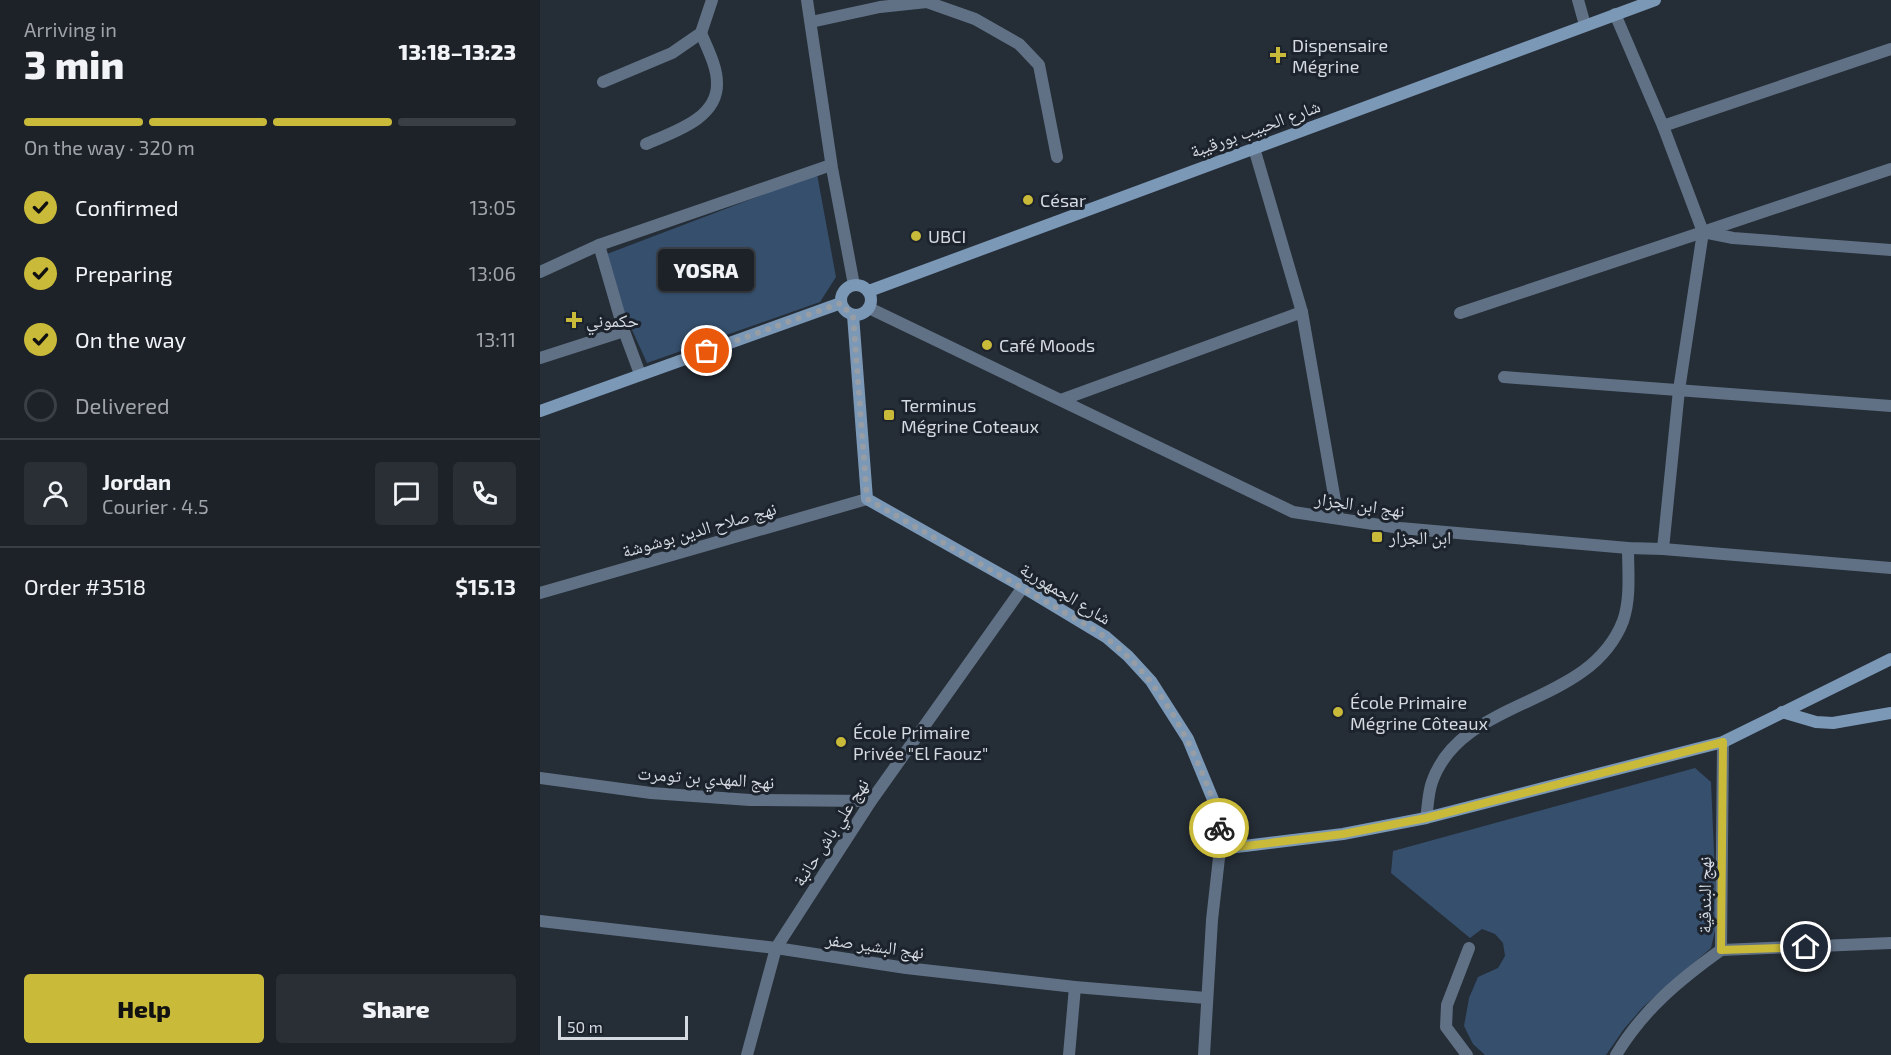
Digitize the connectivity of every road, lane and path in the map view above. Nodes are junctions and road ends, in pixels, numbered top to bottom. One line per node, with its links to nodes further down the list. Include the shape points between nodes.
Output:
1 (712, 0): 8 (street)
2 (807, 0): 6 (street)
3 (1578, 0): 7 (street)
4 (1655, 0): 5 (street, شارع الحبيب بورقيبة)
5 (1615, 14): 7 (street, شارع الحبيب بورقيبة); 11 (street)
6 (811, 22): 14 (street, via 879,7 927,2 975,19 1019,44 1039,65); 15 (street)
7 (1585, 25): 13 (street, شارع الحبيب بورقيبة)
8 (701, 33): 10 (street, via 672,53); 12 (street, via 717,83 711,105 693,122)
9 (1891, 49): 11 (street)
10 (603, 82)
11 (1663, 126): 17 (street)
12 (646, 144)
13 (1254, 148): 22 (street, شارع الحبيب بورقيبة); 25 (street)
14 (1057, 157)
15 (831, 165): 18 (street); 21 (street)
16 (1891, 169): 17 (street)
17 (1703, 232): 19 (street, via 1733,238); 26 (street); 32 (street)
18 (599, 245): 20 (street); 28 (street)
19 (1891, 250)
20 (540, 272)
21 (854, 285): 22 (street); 23 (street, via 845,291)
22 (869, 291): 24 (street)
23 (841, 303): 27 (street); 30 (street)
24 (869, 308): 27 (street); 33 (street, نهج ابن الجزار)
25 (1302, 312): 33 (street); 37 (street)
26 (1460, 313)
27 (853, 315): 36 (street)
28 (624, 331): 29 (street); 30 (street)
29 (540, 358)
30 (640, 374): 35 (street)
31 (1504, 377): 32 (street)
32 (1679, 390): 34 (street); 39 (street)
33 (1061, 400): 37 (street, نهج ابن الجزار, via 1293,512)
34 (1891, 406)
35 (540, 411)
36 (867, 499): 41 (street, شارع الجمهورية); 42 (street, نهج صلاح الدين بوشوشة)
37 (1338, 518): 38 (street, نهج ابن الجزار, via 1400,528)
38 (1628, 548): 39 (street, نهج ابن الجزار); 49 (street, via 1628,598 1612,644 1587,670 1469,732 1449,752 1432,782)
39 (1663, 549): 40 (street, نهج ابن الجزار)
40 (1891, 568)
41 (1023, 587): 48 (street, نهج علي باش حانبة); 50 (street, شارع الجمهورية, via 1106,637 1151,681 1188,740 1214,802)
42 (540, 593)
43 (1891, 659): 44 (street)
44 (1782, 712): 45 (street, via 1833,723); 46 (street)
45 (1891, 713)
46 (1723, 742): 49 (street); 55 (street, نهج البندقية)
47 (540, 778): 48 (street, نهج المهدي بن تومرت, via 651,793 750,800)
48 (871, 801): 53 (street, نهج علي باش حانبة)
49 (1426, 818): 50 (street, via 1343,834)
50 (1220, 849): 57 (street, شارع الجمهورية)
51 (540, 921): 53 (street, نهج البشير صفر)
52 (1891, 943): 55 (street, نهج البندقية)
53 (776, 948): 56 (street, نهج البشير صفر, via 906,968); 58 (street, نهج علي باش حانبة)
54 (1469, 948): 61 (street, via 1447,1005 1446,1027)
55 (1721, 950): 62 (street, via 1651,1007)
56 (1076, 987): 57 (street, نهج البشير صفر); 59 (street)
57 (1206, 998): 60 (street, شارع الجمهورية)
58 (747, 1055)
59 (1069, 1055)
60 (1204, 1055)
61 (1467, 1055)
62 (1616, 1055)

